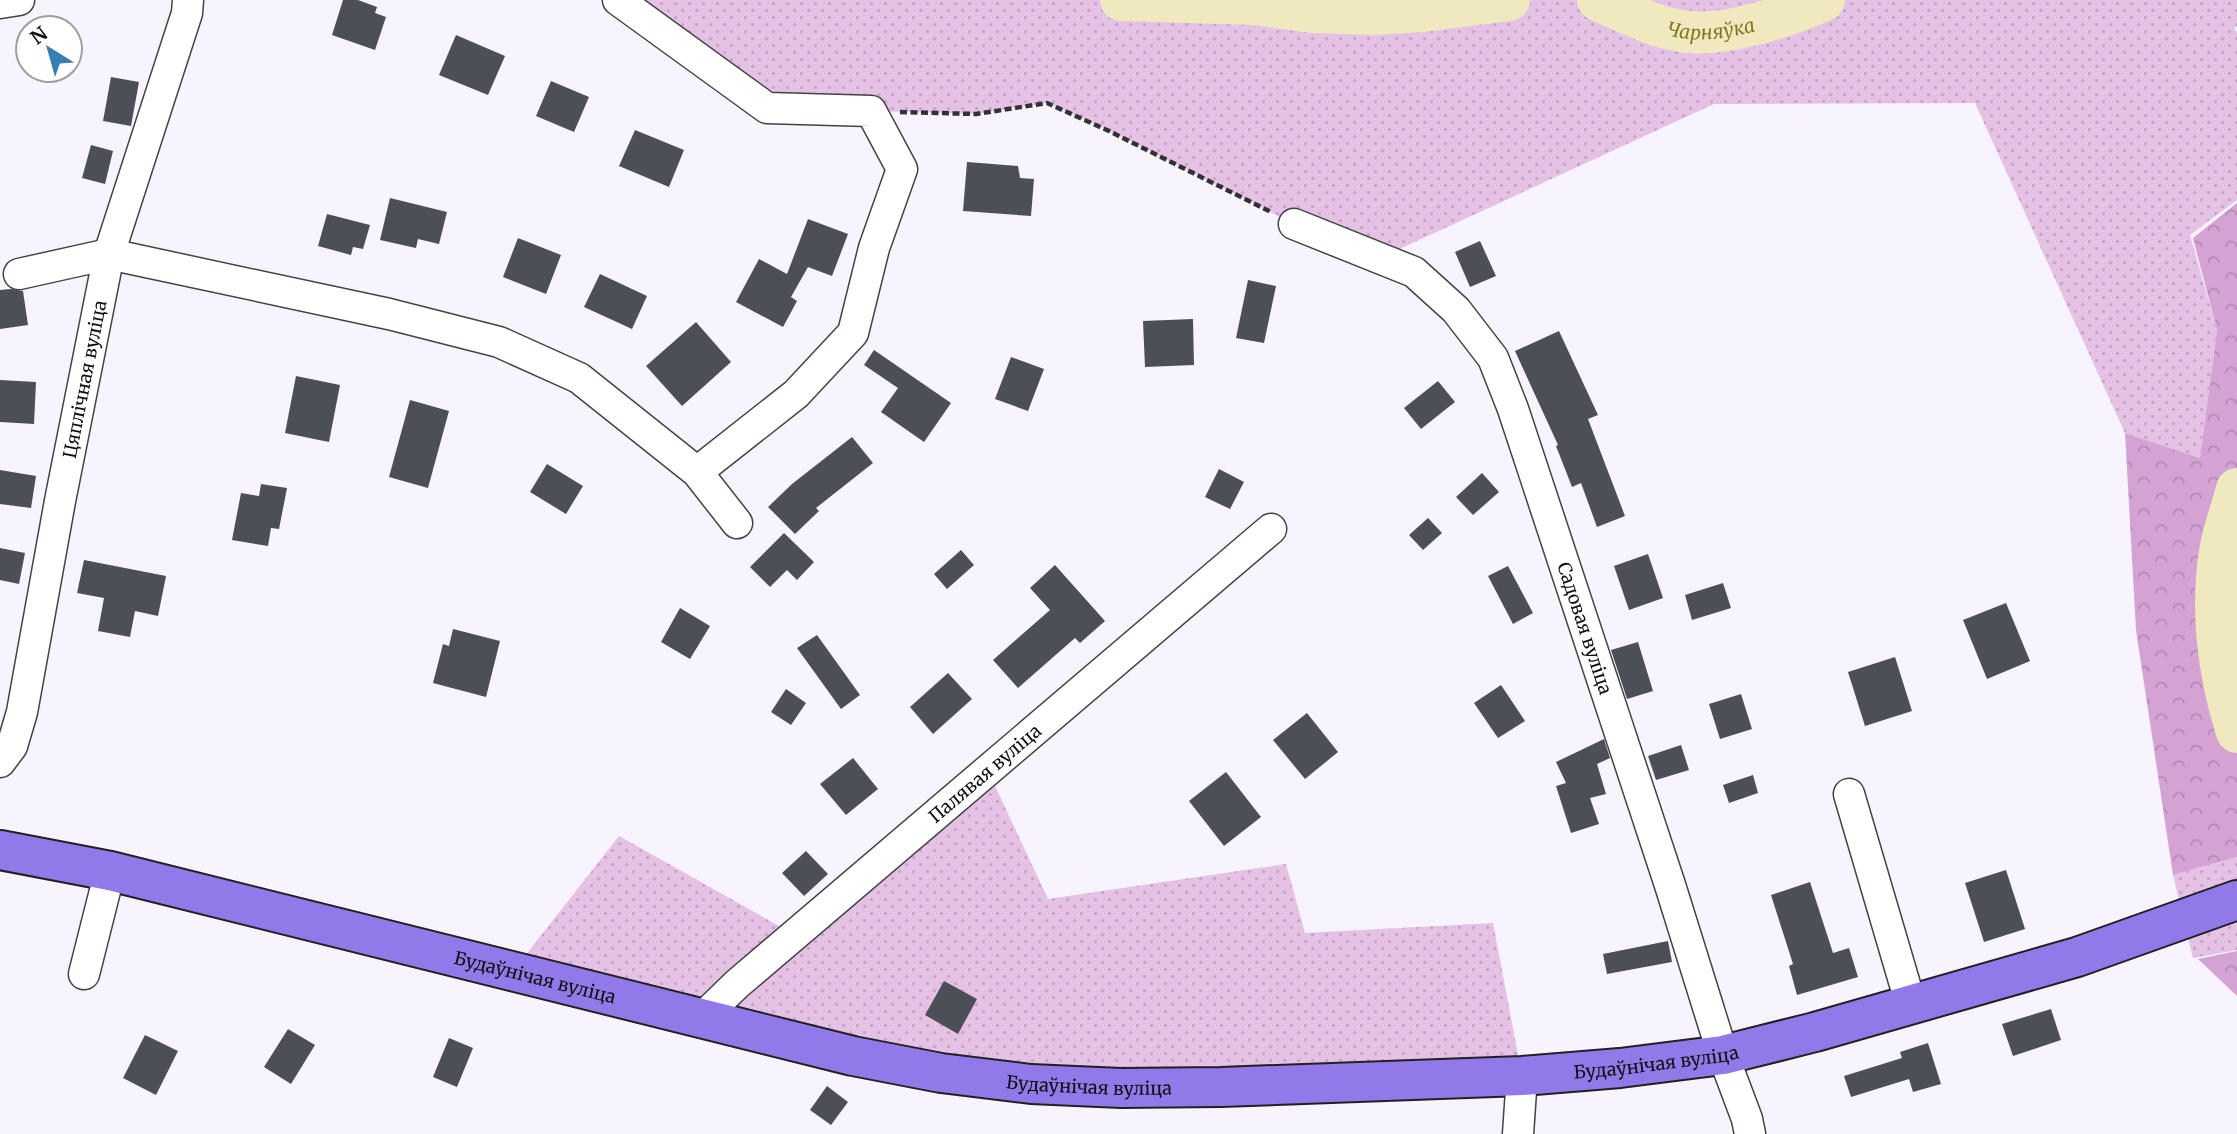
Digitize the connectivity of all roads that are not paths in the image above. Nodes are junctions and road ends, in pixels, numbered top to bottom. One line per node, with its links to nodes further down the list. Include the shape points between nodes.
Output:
1 (19, 0): 4 (street)
2 (188, 0): 6 (street, Цяплічная вуліца)
3 (618, 0): 8 (street, via 768,108 871,111 902,169 874,248 853,333 796,394)
4 (0, 3)
5 (1294, 224): 19 (street, Садовая вуліца, via 1414,272 1456,310 1493,358)
6 (109, 254): 7 (street); 8 (street, via 499,342 579,379); 11 (street, Цяплічная вуліца, via 22,712 12,746)
7 (19, 274)
8 (697, 472): 9 (street)
9 (737, 523)
10 (1271, 529): 18 (street, Палявая вуліца)
11 (0, 762)
12 (1849, 794): 17 (street)
13 (0, 850): 14 (main road, Будаўнічая вуліца)
14 (110, 871): 16 (street); 18 (main road, Будаўнічая вуліца)
15 (2237, 900): 17 (main road, Будаўнічая вуліца, via 2077,957)
16 (84, 974)
17 (1911, 1005): 19 (main road, Будаўнічая вуліца)
18 (702, 1017): 20 (main road, Будаўнічая вуліца, via 853,1056 1031,1084 1221,1087)
19 (1723, 1055): 20 (main road, Будаўнічая вуліца); 22 (street, Садовая вуліца)
20 (1522, 1076): 21 (street)
21 (1518, 1134)
22 (1750, 1134)

